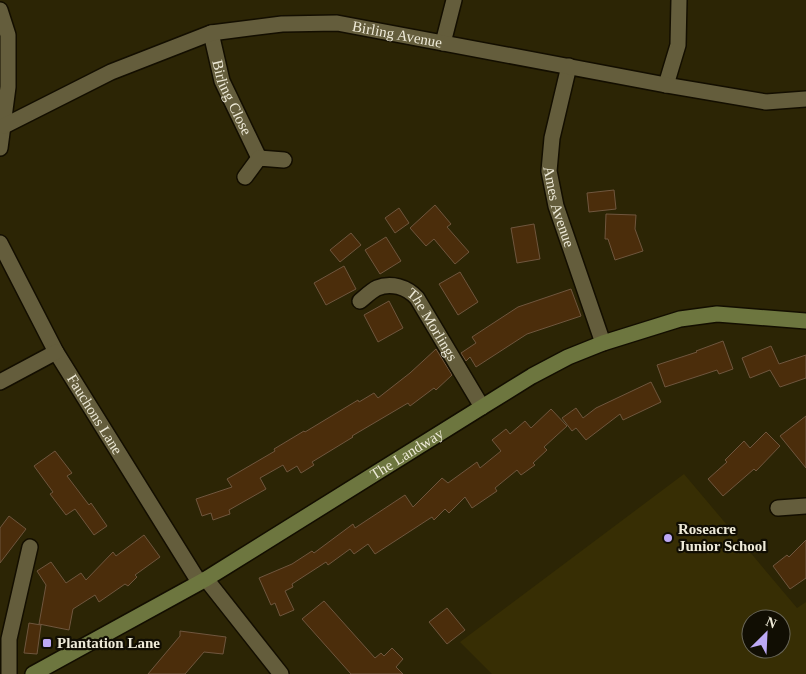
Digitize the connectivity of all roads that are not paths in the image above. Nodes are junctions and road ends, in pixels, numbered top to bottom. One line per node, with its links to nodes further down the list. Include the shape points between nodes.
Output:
1 (454, 0): 5 (street)
2 (679, 0): 7 (street, via 678,45)
3 (0, 10): 9 (street, via 8,35)
4 (211, 33): 5 (street, Birling Avenue, via 282,24 337,23); 9 (street, Birling Avenue, via 111,72); 11 (street, Birling Close, via 222,81)
5 (443, 43): 6 (street, Birling Avenue)
6 (569, 66): 7 (street, Birling Avenue); 17 (street, Ames Avenue, via 552,138 549,171 556,206)
7 (666, 85): 8 (street, Birling Avenue, via 766,102)
8 (806, 99)
9 (4, 126): 10 (street)
10 (0, 148)
11 (259, 158): 12 (street); 13 (street)
12 (284, 160)
13 (245, 177)
14 (0, 243): 18 (street, Fauchons Lane)
15 (360, 301): 20 (street, The Morlings, via 376,288 394,285 410,290)
16 (806, 321): 17 (street, The Landway, via 716,314 680,319)
17 (603, 343): 20 (street, The Landway, via 568,358)
18 (56, 352): 19 (street); 24 (street, Fauchons Lane)
19 (0, 382)
20 (482, 407): 24 (street, The Landway)
21 (806, 506): 22 (street)
22 (778, 508)
23 (30, 547): 25 (street, via 9,639)
24 (202, 580): 26 (street, The Landway); 27 (street)
25 (10, 674)
26 (33, 674)
27 (281, 674)

